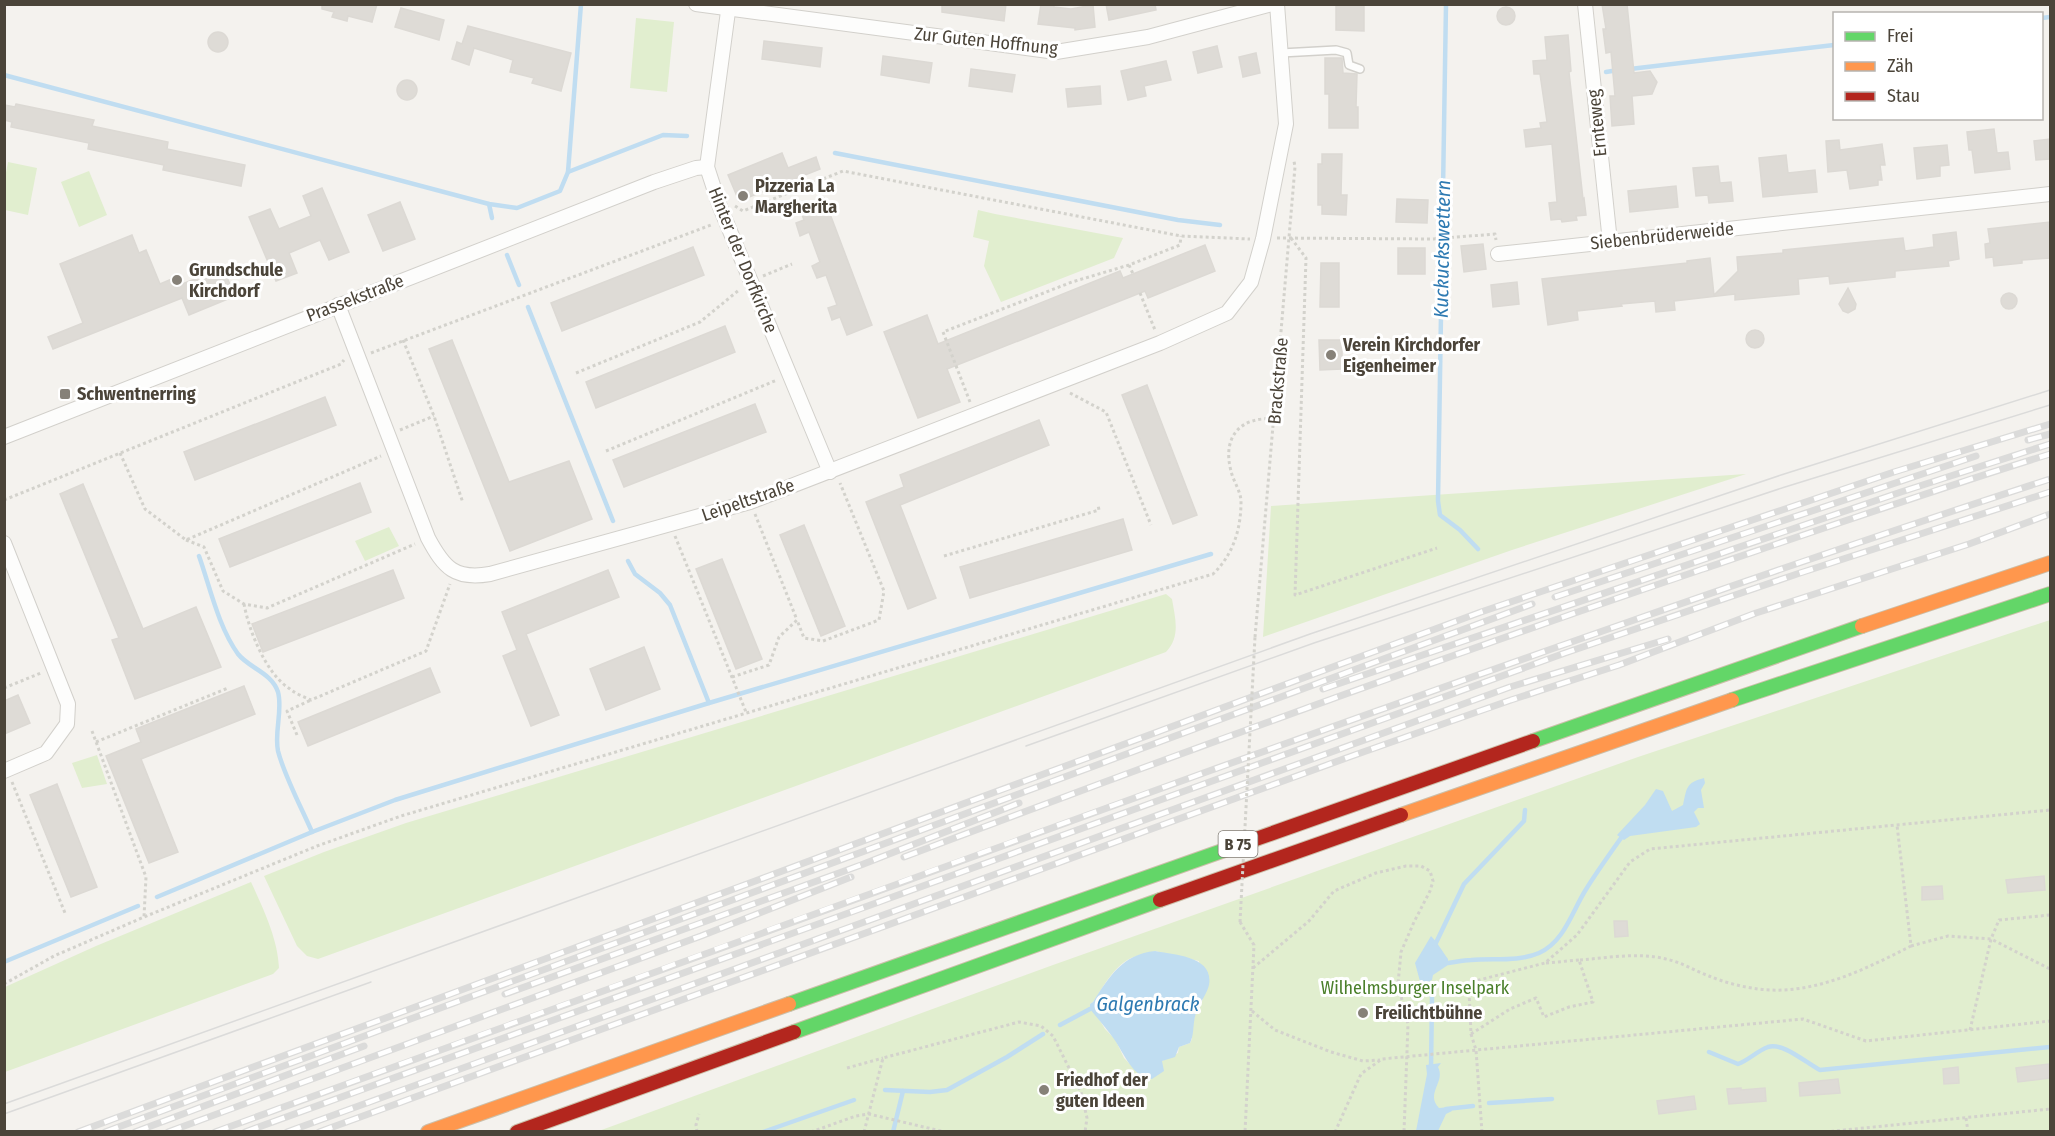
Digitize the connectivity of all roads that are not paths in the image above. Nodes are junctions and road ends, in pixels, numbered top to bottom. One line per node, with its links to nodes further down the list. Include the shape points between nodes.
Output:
1 (696, 4): 5 (street, Zur Guten Hoffnung)
2 (1272, 4): 5 (street, Zur Guten Hoffnung, via 1148,37 1056,52)
3 (1277, 4): 6 (street)
4 (1585, 4): 10 (street, Ernteweg)
5 (729, 7): 8 (street, Hinter der Dorfkirche)
6 (1281, 53): 7 (lane, via 1336,50 1347,53 1349,65); 14 (street, Leipeltstraße, via 1286,124 1263,240 1251,282 1227,313)
7 (1360, 69)
8 (707, 167): 12 (street, Prassekstraße, via 654,182); 14 (street, Hinter der Dorfkirche)
9 (2050, 194): 10 (street, Siebenbrüderweide)
10 (1610, 242): 11 (street, Siebenbrüderweide)
11 (1498, 254)
12 (338, 305): 13 (street, Prassekstraße); 14 (street, Leipeltstraße, via 428,538 439,558 455,572 472,577 490,574 750,502)
13 (4, 438)
14 (830, 472)
15 (4, 543): 18 (street, via 68,704 67,724 46,753)
16 (2050, 563): 19 (highway, B 75, via 1726,672)
17 (2050, 594): 20 (highway, B 75, via 1300,850)
18 (6, 770)
19 (428, 1131)
20 (517, 1131)

